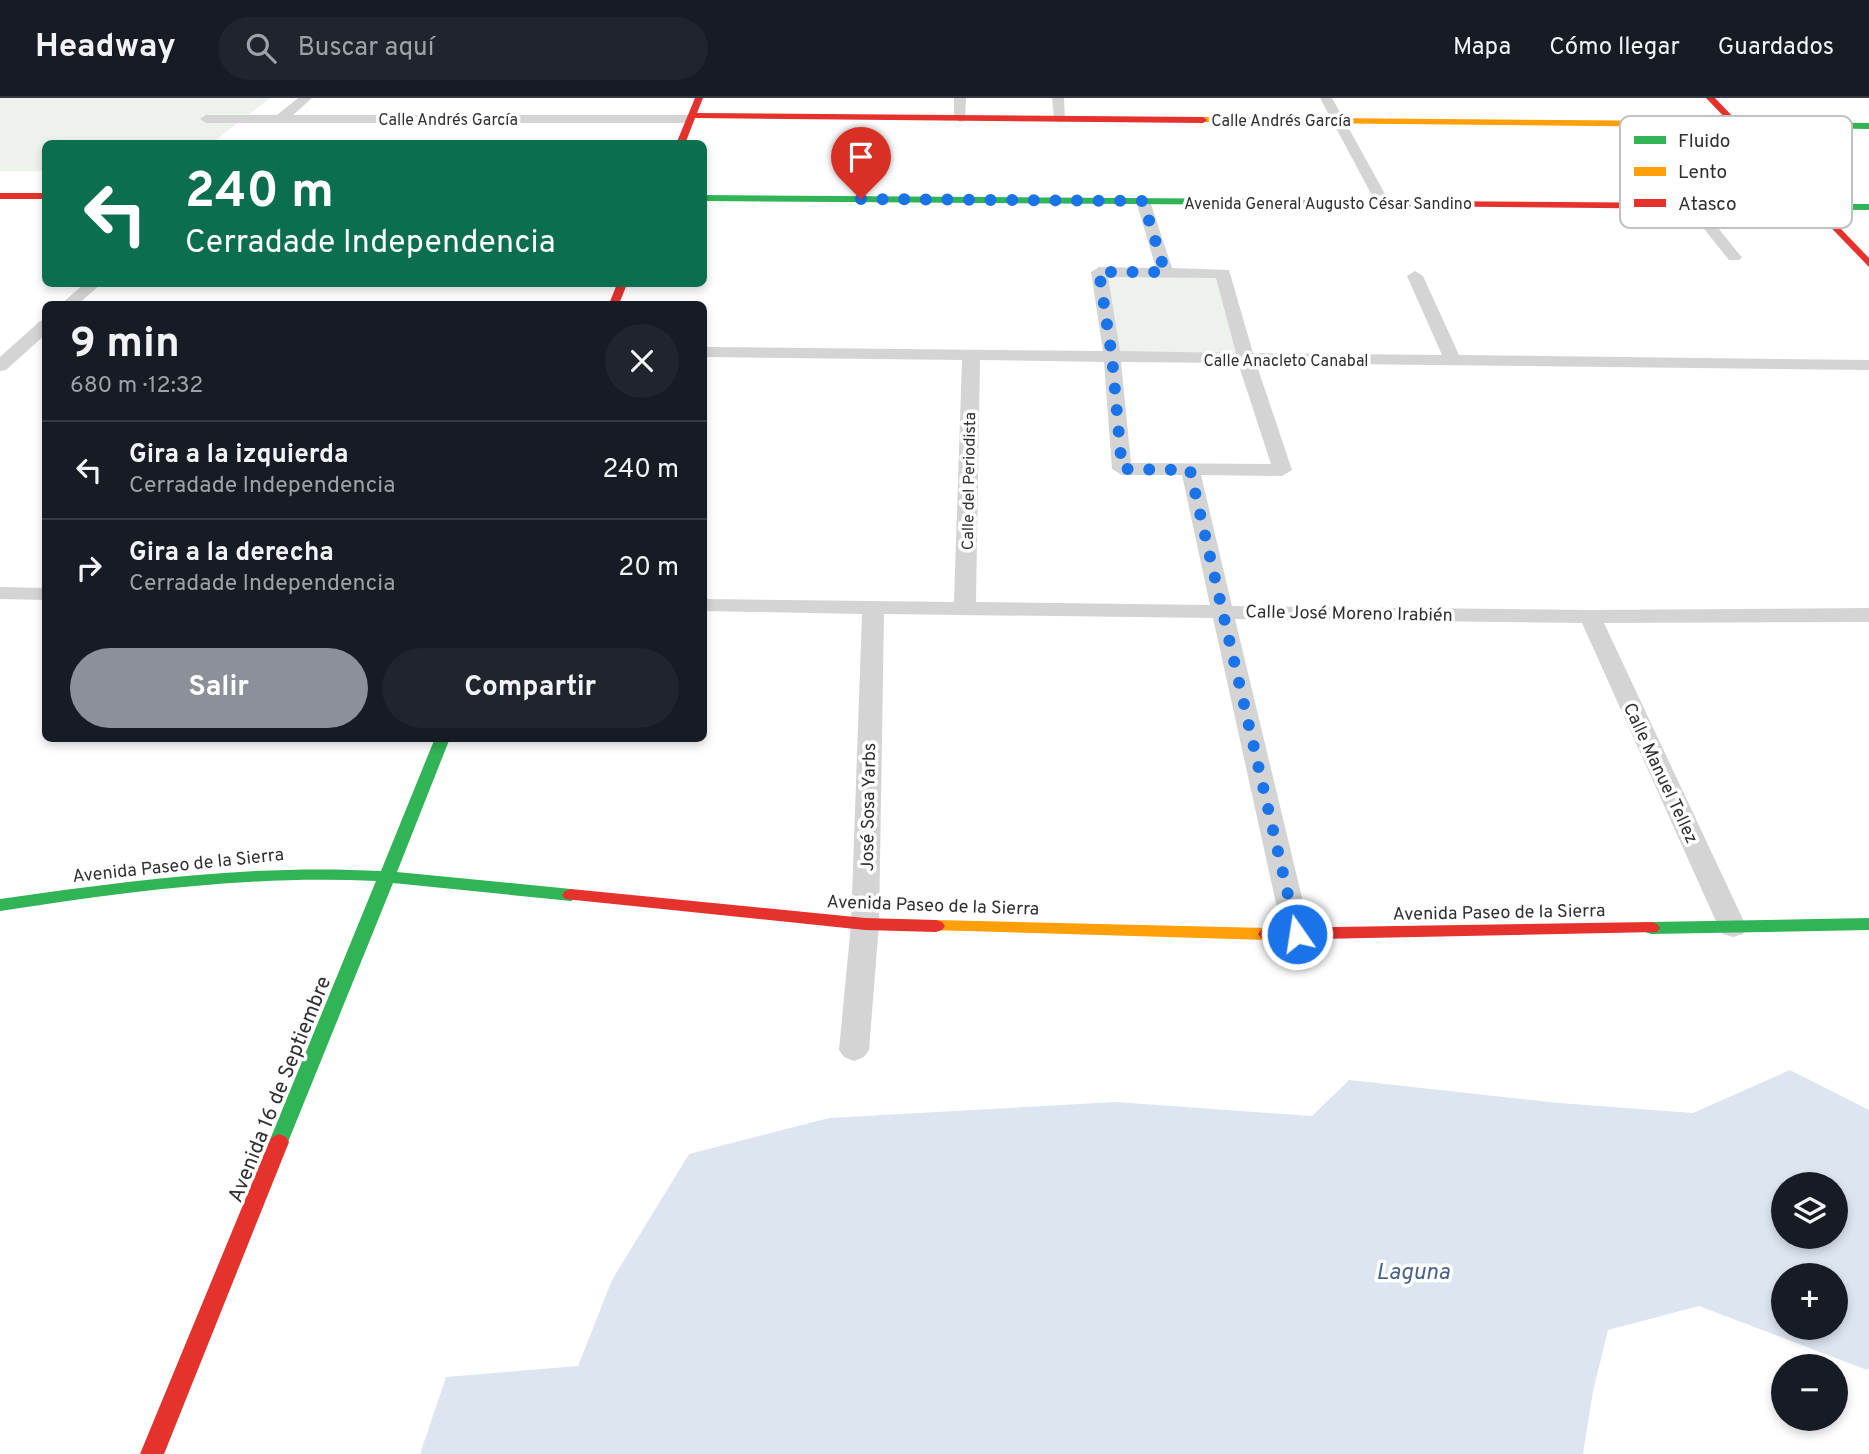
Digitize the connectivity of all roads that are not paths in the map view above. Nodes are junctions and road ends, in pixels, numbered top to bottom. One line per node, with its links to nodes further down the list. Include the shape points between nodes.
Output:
1 (306, 98): 11 (street)
2 (699, 98): 10 (main road)
3 (960, 98): 12 (street)
4 (1058, 98): 13 (street)
5 (1326, 98): 15 (street)
6 (1710, 98): 8 (main road)
7 (1742, 107): 9 (main road)
8 (1727, 116)
9 (1751, 116)
10 (691, 117): 11 (street, Calle Andrés García); 12 (main road, Calle Andrés García); 17 (main road)
11 (281, 118): 14 (street, Calle Andrés García)
12 (960, 118): 13 (main road, Calle Andrés García)
13 (1060, 118): 15 (main road, Calle Andrés García)
14 (206, 119)
15 (1338, 121): 16 (main road, Calle Andrés García); 24 (street)
16 (1620, 123)
17 (682, 140)
18 (0, 186): 19 (main road)
19 (42, 186)
20 (707, 187): 24 (main road, Avenida General Augusto César Sandino)
21 (0, 196): 22 (main road)
22 (42, 196)
23 (707, 198): 26 (main road, Avenida General Augusto César Sandino)
24 (1380, 198): 25 (main road, Avenida General Augusto César Sandino); 26 (main road, Avenida General Augusto César Sandino); 27 (main road, Avenida General Augusto César Sandino)
25 (1620, 199)
26 (1143, 201): 34 (street)
27 (1620, 204)
28 (1852, 218): 29 (main road)
29 (1860, 226)
30 (1711, 228): 32 (street)
31 (1835, 228): 33 (main road)
32 (1734, 257)
33 (1869, 264)
34 (1165, 272): 43 (street, via 1099,272); 44 (street, via 1223,273)
35 (1415, 276): 45 (street)
36 (89, 287): 37 (street)
37 (73, 301)
38 (42, 328): 40 (street)
39 (42, 351): 40 (street)
40 (8, 352): 47 (street)
41 (707, 352): 42 (street, Calle Anacleto Canabal)
42 (971, 356): 43 (street, Calle Anacleto Canabal); 53 (street, Calle del Periodista)
43 (1112, 357): 44 (street, Calle Anacleto Canabal); 48 (street, via 1122,469)
44 (1246, 360): 45 (street, Calle Anacleto Canabal); 48 (street, via 1282,470)
45 (1453, 360): 46 (street, Calle Anacleto Canabal)
46 (1869, 365)
47 (0, 366)
48 (1190, 470): 54 (street)
49 (0, 593): 50 (street)
50 (42, 594)
51 (707, 605): 52 (street, Calle José Moreno Irabién)
52 (873, 606): 53 (street, Calle José Moreno Irabién); 60 (street, José Sosa Yarbs)
53 (965, 606): 54 (street, Calle José Moreno Irabién)
54 (1221, 611): 56 (street, Calle José Moreno Irabién); 63 (street)
55 (1869, 615): 56 (street, Calle José Moreno Irabién)
56 (1590, 617): 62 (street, Calle Manuel Tellez)
57 (441, 742): 58 (main road, Avenida 16 de Septiembre)
58 (388, 877): 59 (main road, Avenida Paseo de la Sierra, via 245,874); 60 (main road, Avenida Paseo de la Sierra); 65 (main road, Avenida 16 de Septiembre)
59 (0, 905)
60 (865, 924): 63 (main road, Avenida Paseo de la Sierra); 64 (street, José Sosa Yarbs)
61 (1869, 924): 62 (main road, Avenida Paseo de la Sierra)
62 (1733, 928): 63 (main road, Avenida Paseo de la Sierra)
63 (1297, 934)
64 (854, 1050)
65 (152, 1454)

